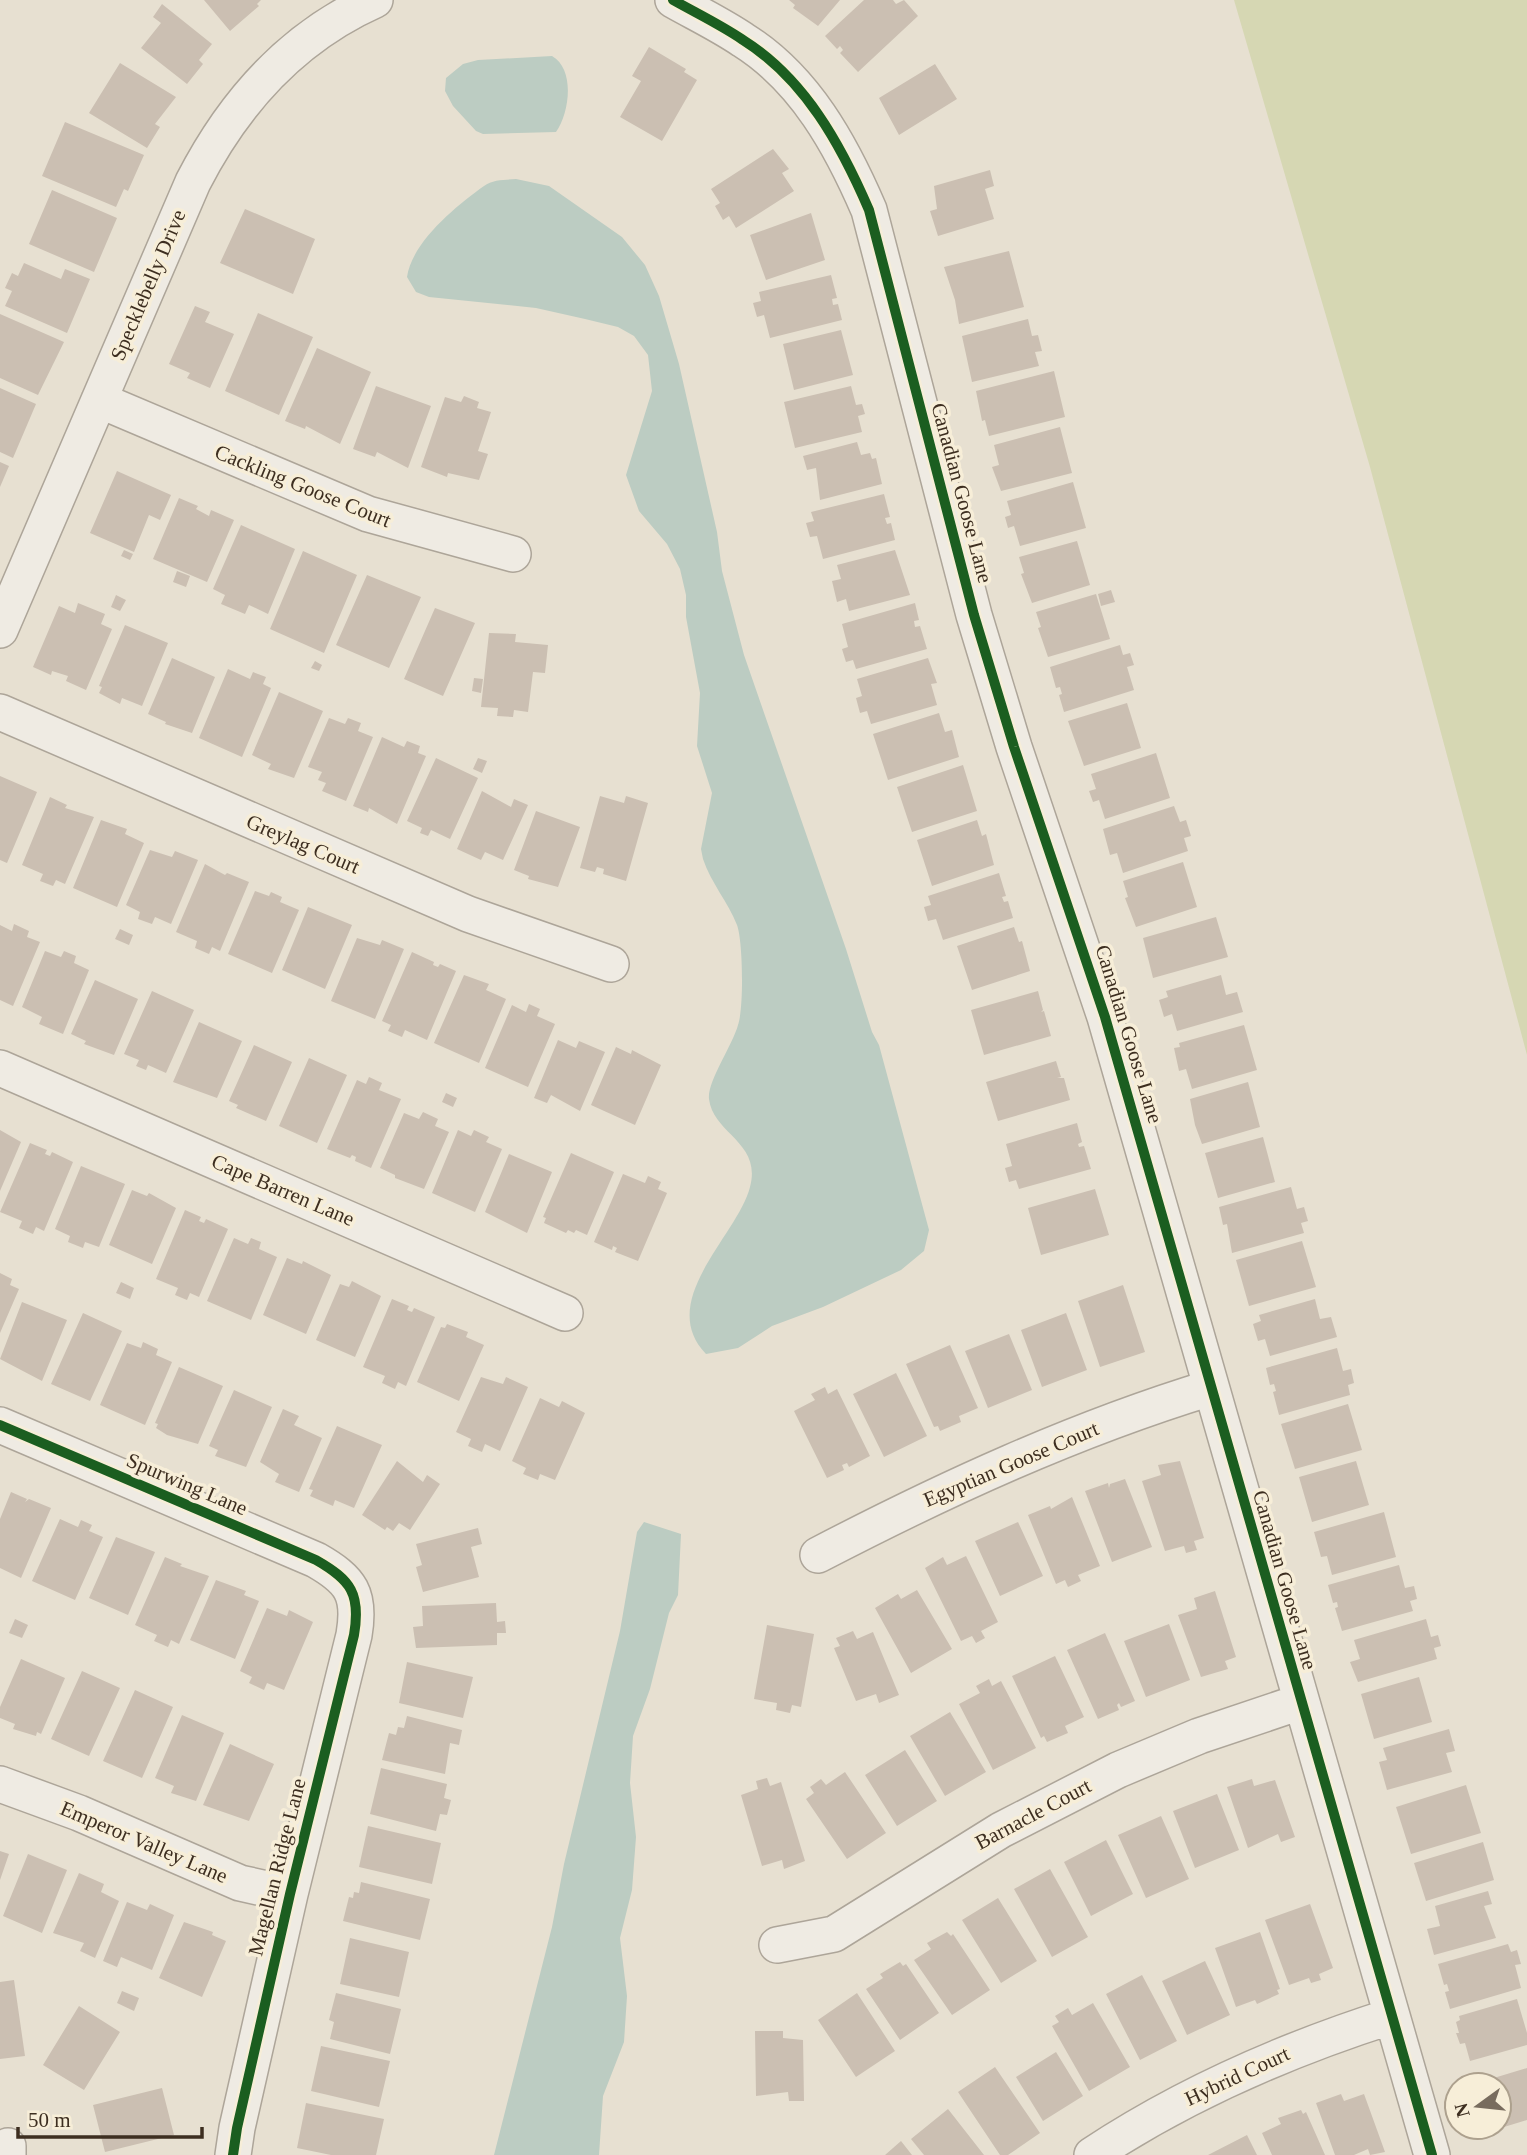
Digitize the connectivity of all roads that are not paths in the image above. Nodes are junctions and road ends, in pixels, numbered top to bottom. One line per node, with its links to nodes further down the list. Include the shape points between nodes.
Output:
1 (376, 0): 3 (street, Specklebelly Drive, via 297,47 266,75 213,143)
2 (673, 0): 10 (street, Canadian Goose Lane, via 745,40 799,89 845,155 869,210 974,615 1105,1017)
3 (99, 400): 4 (street, Cackling Goose Court, via 368,514); 5 (street, Specklebelly Drive)
4 (513, 554)
5 (0, 631)
6 (0, 712): 7 (street, Greylag Court, via 457,909)
7 (611, 964)
8 (0, 1068): 9 (street, Cape Barren Lane)
9 (565, 1313)
10 (1210, 1388): 12 (street, Egyptian Goose Court, via 1035,1451); 14 (street, Canadian Goose Lane)
11 (0, 1425): 13 (street, Spurwing Lane, via 316,1560)
12 (818, 1555)
13 (352, 1589): 16 (street, Magellan Ridge Lane, via 358,1613 354,1635)
14 (1300, 1702): 17 (street, Barnacle Court, via 1156,1752 1000,1830 834,1934); 18 (street, Canadian Goose Lane)
15 (0, 1784): 16 (street, Emperor Valley Lane, via 240,1883)
16 (290, 1894): 19 (street, Magellan Ridge Lane)
17 (777, 1945)
18 (1392, 2016): 20 (street, Hybrid Court, via 1262,2062 1183,2099); 21 (street, Canadian Goose Lane)
19 (233, 2155)
20 (1092, 2155)
21 (1432, 2155)

